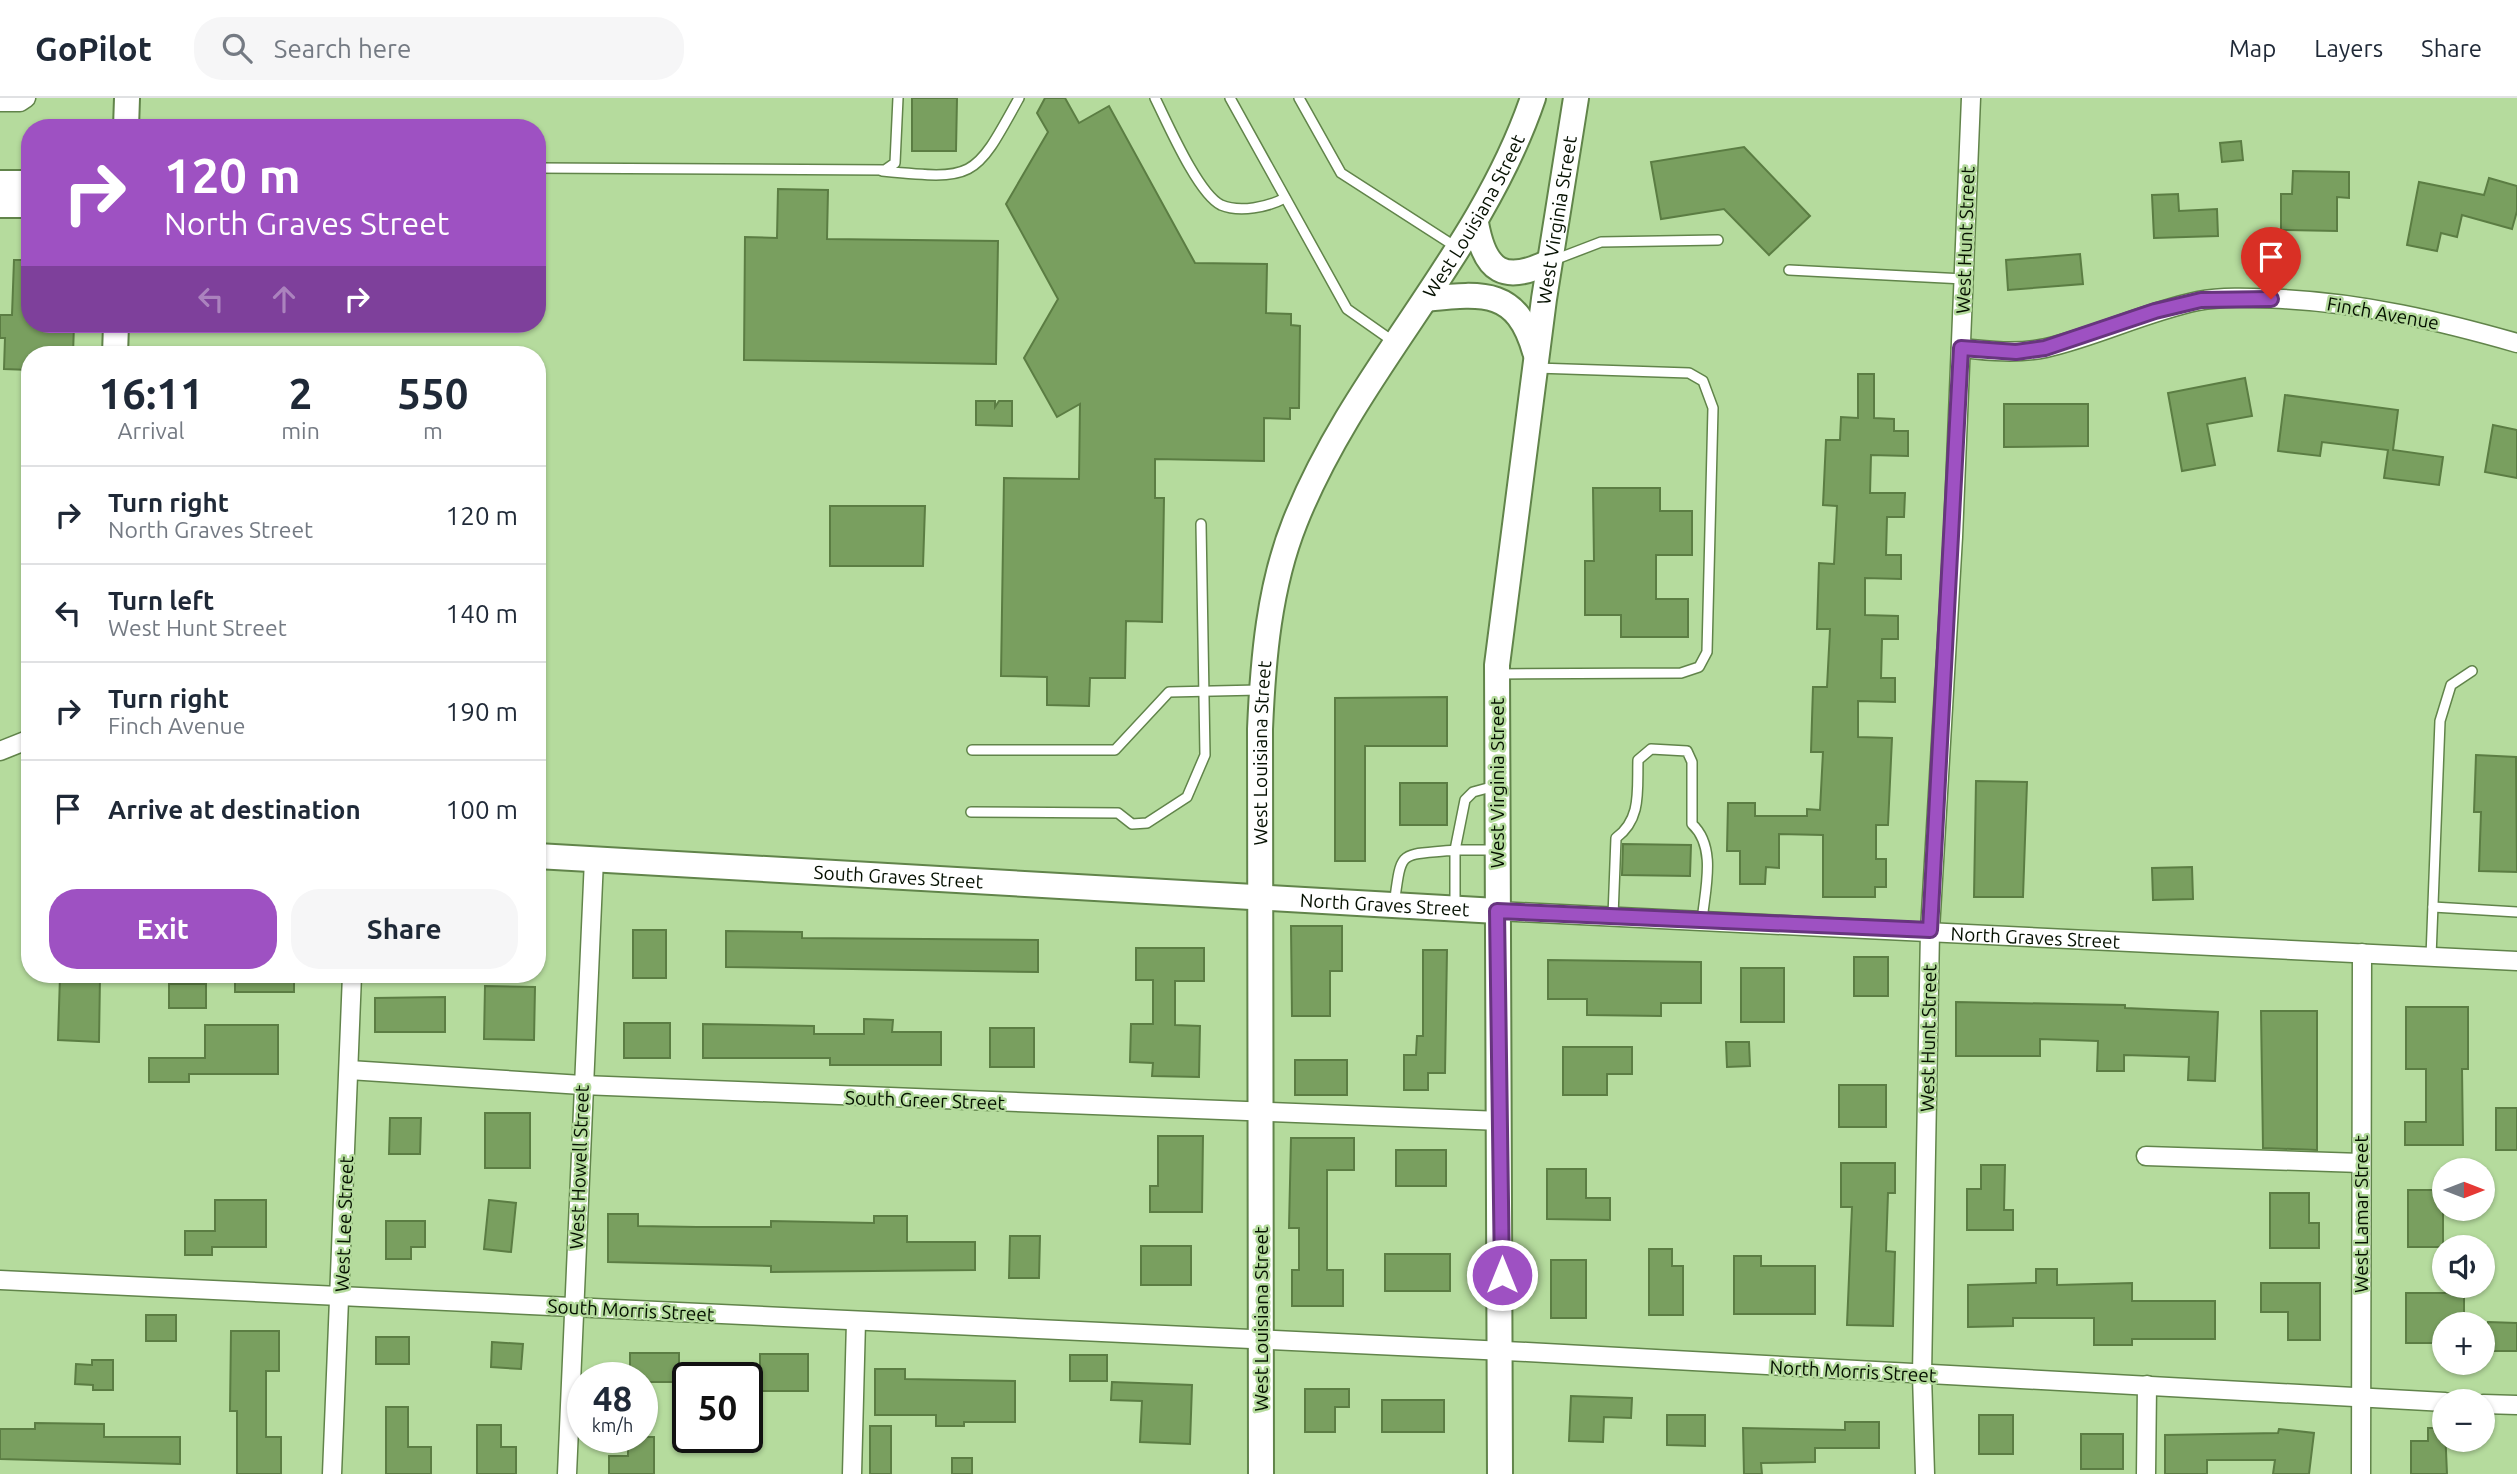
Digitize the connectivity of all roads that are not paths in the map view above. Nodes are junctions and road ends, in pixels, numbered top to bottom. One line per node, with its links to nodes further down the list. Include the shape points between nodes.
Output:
1 (26, 98): 11 (street)
2 (127, 98): 12 (main road)
3 (898, 98): 14 (lane, via 895,163)
4 (1018, 98): 14 (lane, via 989,153 971,169 943,177)
5 (1155, 98): 17 (lane, via 1191,167 1219,204 1235,209)
6 (1230, 98): 17 (lane)
7 (1299, 98): 22 (lane, via 1341,173)
8 (1533, 98): 20 (main road, West Louisiana Street)
9 (1576, 98): 23 (main road, West Virginia Street)
10 (1971, 98): 25 (street, West Hunt Street)
11 (0, 102)
12 (126, 119)
13 (546, 168): 14 (lane)
14 (882, 171)
15 (0, 183): 16 (main road)
16 (21, 183)
17 (1285, 198): 27 (lane, via 1348,309)
18 (0, 205): 19 (main road)
19 (21, 205)
20 (1476, 223): 22 (main road, West Louisiana Street); 23 (main road, via 1484,254 1499,270 1522,274)
21 (1718, 240): 23 (lane, via 1601,242)
22 (1460, 250): 26 (main road, West Louisiana Street)
23 (1549, 262): 30 (main road, West Virginia Street)
24 (1789, 270): 25 (lane)
25 (1964, 279): 29 (street, West Hunt Street)
26 (1426, 299): 27 (main road, West Louisiana Street); 30 (main road, via 1487,296 1508,305 1523,320)
27 (1396, 343): 34 (main road, West Louisiana Street, via 1334,444 1295,523 1272,605)
28 (2517, 343): 29 (street, Finch Avenue, via 2355,305 2252,298 2201,300 2155,311 2045,348 2016,352)
29 (1961, 348): 53 (street, West Hunt Street)
30 (1535, 362): 33 (main road, West Virginia Street); 33 (lane, via 1689,373 1703,381 1713,408 1707,652 1699,667 1681,673)
31 (1201, 524): 35 (lane)
32 (2472, 671): 47 (lane, via 2451,685 2440,721)
33 (1497, 674): 39 (main road, West Virginia Street)
34 (1262, 690): 35 (lane); 45 (main road, West Louisiana Street)
35 (1203, 691): 37 (lane, via 1169,692 1115,750); 40 (lane, via 1202,769 1187,797 1147,823 1132,824 1118,813)
36 (21, 743): 38 (street)
37 (972, 750)
38 (0, 751)
39 (1497, 786): 41 (lane, via 1473,792 1465,800); 42 (main road, West Virginia Street)
40 (971, 812)
41 (1455, 850): 42 (lane); 46 (lane, via 1406,855 1400,862); 48 (lane)
42 (1497, 850): 49 (main road, West Virginia Street)
43 (546, 856): 44 (main road, South Graves Street)
44 (593, 859): 45 (main road, South Graves Street); 59 (street, West Howell Street)
45 (1260, 898): 46 (main road, North Graves Street); 60 (main road, West Louisiana Street)
46 (1394, 905): 48 (main road, North Graves Street)
47 (2433, 907): 50 (lane); 55 (lane)
48 (1454, 908): 49 (main road, North Graves Street)
49 (1497, 911): 51 (street, North Graves Street); 61 (main road, West Virginia Street)
50 (2517, 912)
51 (1613, 916): 52 (street, North Graves Street); 52 (lane, via 1616,838 1628,829 1637,810 1638,760 1651,749 1687,751 1692,762 1692,824 1703,834 1708,855)
52 (1702, 921): 53 (street, North Graves Street)
53 (1930, 930): 54 (street, North Graves Street); 70 (street, West Hunt Street)
54 (2362, 953): 55 (street, North Graves Street); 63 (street, West Lamar Street)
55 (2431, 957): 56 (street, North Graves Street)
56 (2517, 961)
57 (352, 983): 58 (street, West Lee Street)
58 (349, 1070): 59 (street, South Greer Street); 65 (street, West Lee Street)
59 (582, 1085): 60 (street, South Greer Street); 66 (street, West Howell Street)
60 (1260, 1114): 61 (street, South Greer Street); 68 (main road, West Louisiana Street)
61 (1501, 1121): 69 (main road, West Virginia Street)
62 (2146, 1156): 63 (street)
63 (2361, 1163): 72 (street, West Lamar Street)
64 (0, 1280): 65 (street, South Morris Street)
65 (341, 1294): 66 (street, South Morris Street); 76 (street, West Lee Street)
66 (573, 1307): 67 (street, South Morris Street); 77 (street, West Howell Street)
67 (856, 1321): 68 (street, South Morris Street); 78 (street)
68 (1261, 1340): 69 (street, North Morris Street); 79 (main road, West Louisiana Street)
69 (1502, 1351): 70 (street, North Morris Street); 80 (main road, West Virginia Street)
70 (1922, 1374): 71 (street, North Morris Street); 81 (street, West Hunt Street)
71 (2147, 1385): 72 (street, North Morris Street); 82 (street)
72 (2361, 1399): 73 (street, North Morris Street); 83 (street, West Lamar Street)
73 (2432, 1402)
74 (2495, 1404): 75 (street)
75 (2517, 1405)
76 (332, 1474)
77 (567, 1474)
78 (852, 1474)
79 (1261, 1474)
80 (1500, 1474)
81 (1925, 1474)
82 (2146, 1474)
83 (2361, 1474)

